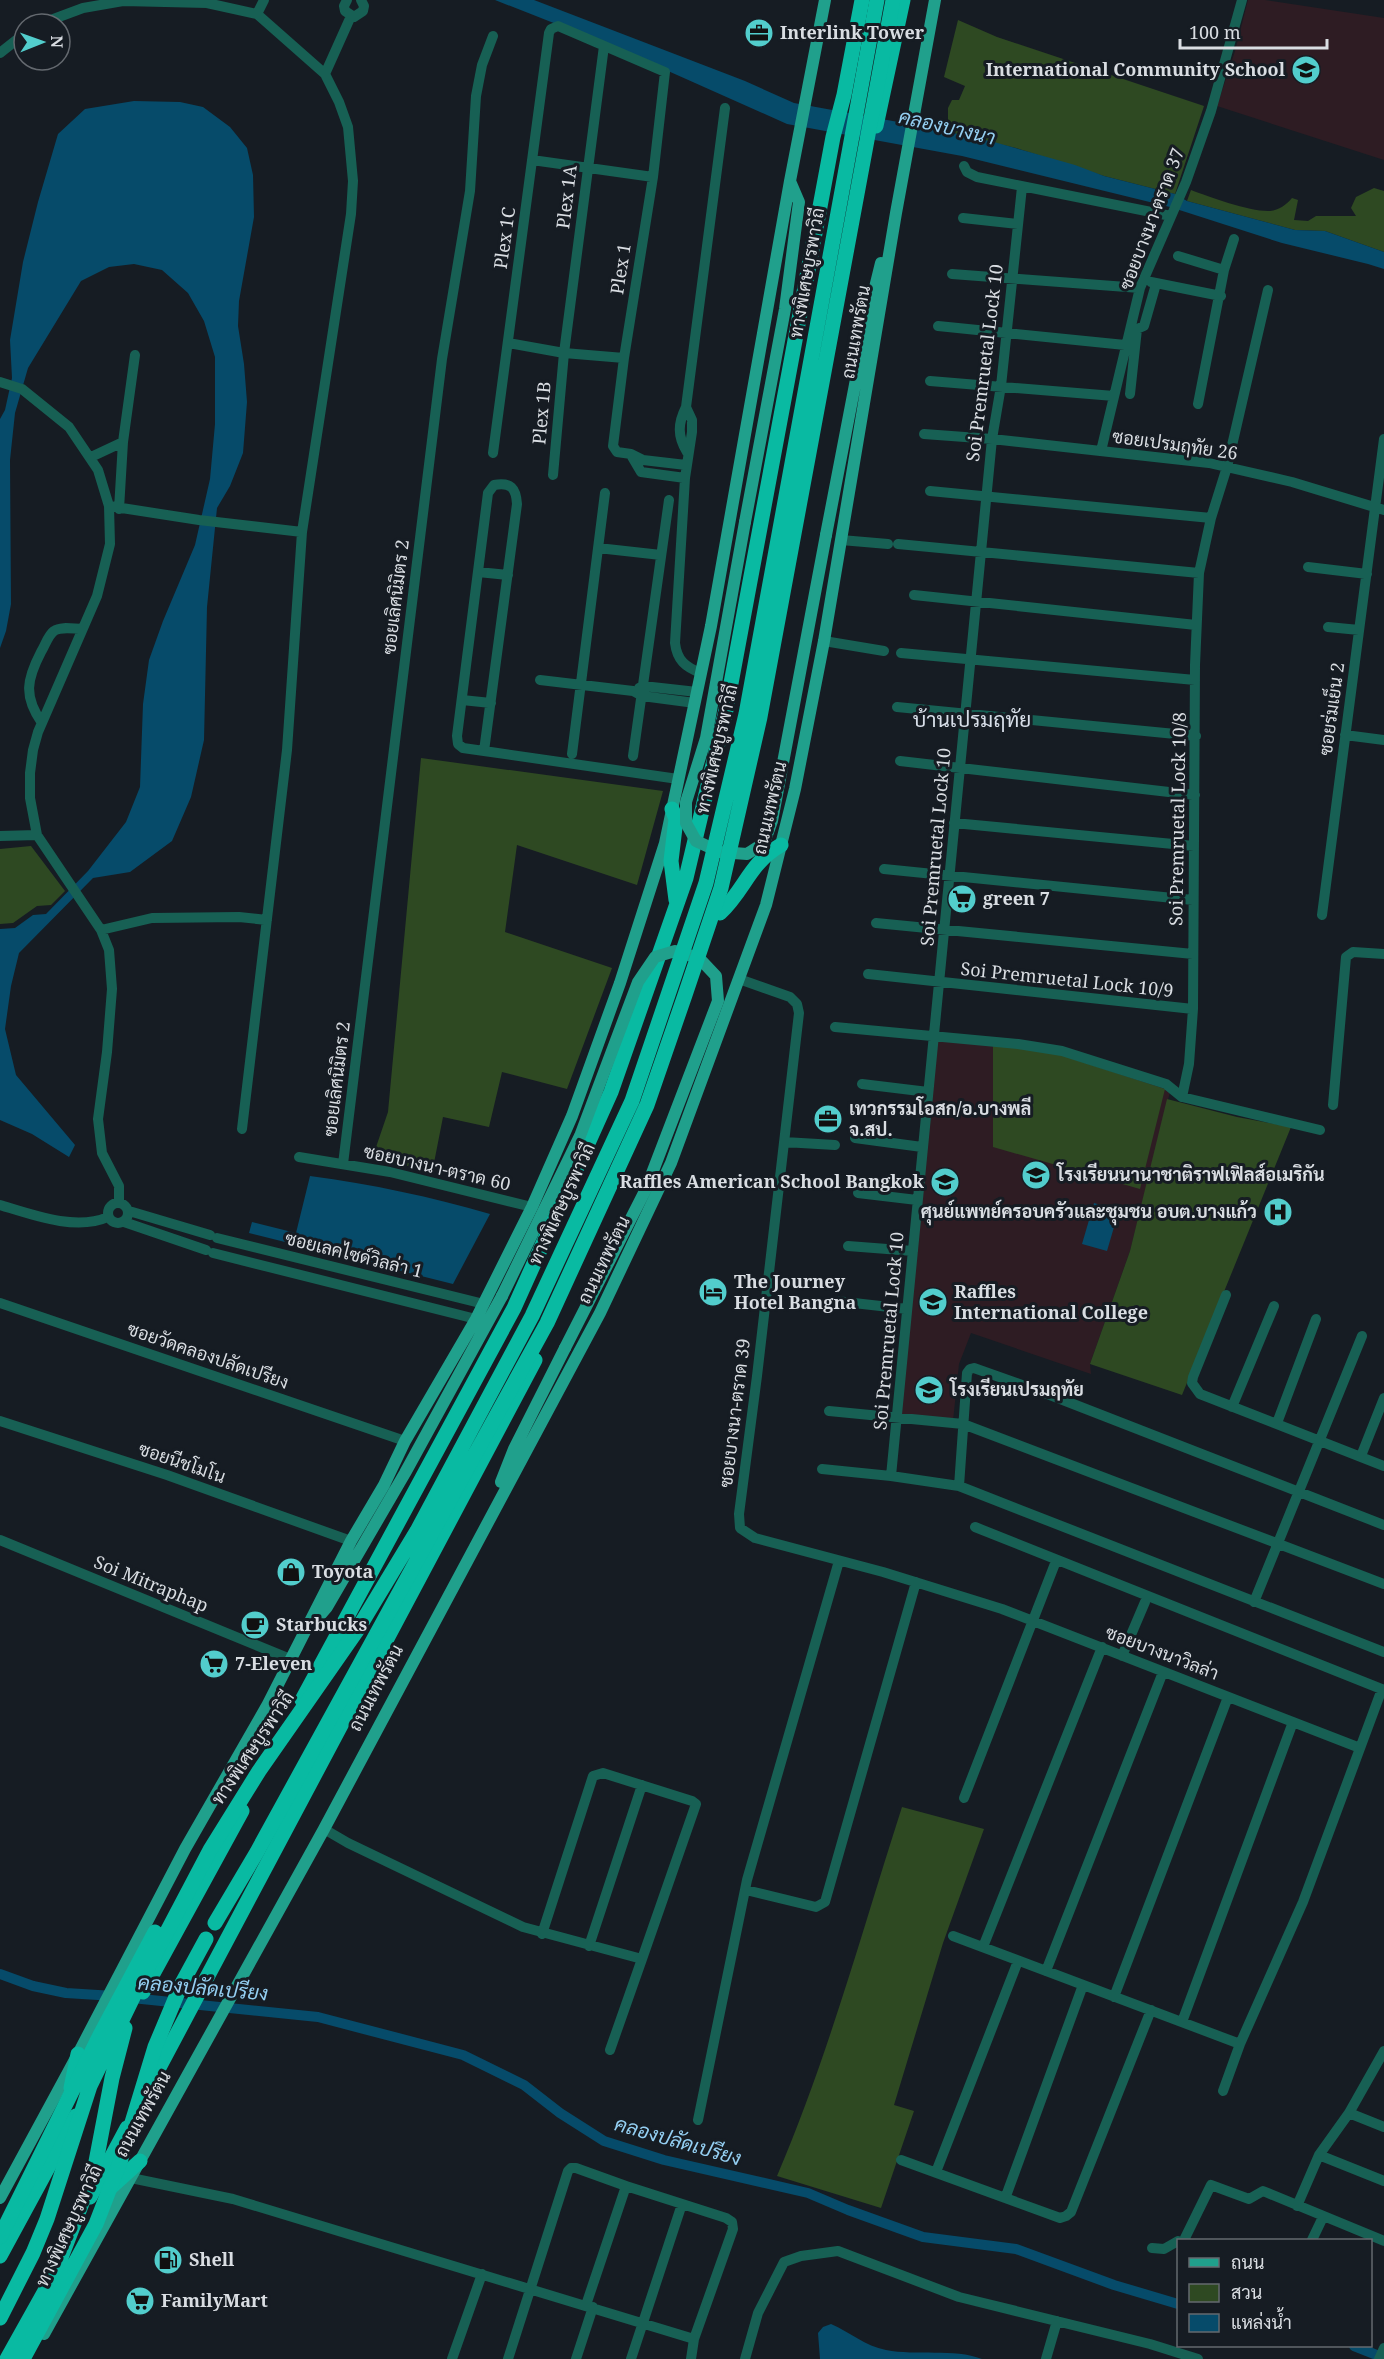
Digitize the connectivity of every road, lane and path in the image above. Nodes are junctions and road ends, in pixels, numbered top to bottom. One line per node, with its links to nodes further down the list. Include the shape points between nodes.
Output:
1 (264, 0): 13 (street)
2 (347, 0): 14 (street, via 344,9)
3 (361, 0): 14 (street, via 363,11)
4 (825, 0): 25 (main road)
5 (862, 0): 126 (highway, via 726,710)
6 (868, 0): 254 (highway, bridge, via 736,712 697,881 623,1097 523,1311 409,1526 348,1627 251,1766 202,1846 100,2035)
7 (878, 0): 227 (highway, ทางพิเศษบูรพาวิถี, bridge, via 746,714 706,884 632,1101 531,1316 417,1531 356,1632 216,1840)
8 (893, 0): 217 (highway, ทางพิเศษบูรพาวิถี, bridge, via 760,717 721,888 647,1106 547,1323)
9 (903, 0): 127 (highway, ถนนเทพรัตน, via 872,146 768,707)
10 (935, 0): 27 (main road, ถนนเทพรัตน)
11 (1242, 0): 28 (street, ซอยบางนา-ตราด 37, via 1210,111)
12 (72, 12): 13 (street, via 123,1 207,3)
13 (257, 14): 19 (street)
14 (351, 16): 19 (street)
15 (494, 36): 152 (street, ซอยเลิศนิมิตร 2, via 482,65 476,96 470,191 442,359)
16 (5, 46): 18 (street)
17 (604, 46): 21 (street, Plex 1C, via 558,26 549,33); 23 (street, Plex 1A); 24 (street, Plex 1, via 664,70)
18 (0, 53)
19 (325, 74): 76 (street, via 348,127 353,181)
20 (724, 108): 53 (street)
21 (532, 160): 23 (street); 42 (street, Plex 1C)
22 (964, 166): 26 (street, via 977,177)
23 (588, 168): 24 (street); 44 (street, Plex 1A)
24 (652, 177): 46 (street, Plex 1)
25 (790, 181): 27 (main road, bridge, via 799,202 785,309 706,738 686,802 686,823 696,841 720,852 747,854 764,843 772,821 871,302); 96 (main road)
26 (1022, 187): 28 (street); 30 (street, Soi Premruetal Lock 10)
27 (897, 213): 77 (main road, ถนนเทพรัตน)
28 (1172, 214): 36 (street, ซอยบางนา-ตราด 37)
29 (963, 218): 30 (street)
30 (1018, 224): 35 (street, Soi Premruetal Lock 10)
31 (1234, 239): 33 (street)
32 (1178, 256): 33 (street)
33 (1224, 270): 39 (street)
34 (952, 274): 35 (street)
35 (1011, 278): 36 (street); 41 (street, Soi Premruetal Lock 10)
36 (1143, 284): 37 (street); 43 (street, ซอยบางนา-ตราด 37)
37 (1156, 284): 39 (street); 50 (street, via 1144,326 1137,329)
38 (1268, 290): 66 (street, Soi Premruetal Lock 10/8)
39 (1221, 296): 52 (street)
40 (938, 326): 41 (street)
41 (1006, 333): 43 (street); 49 (street, Soi Premruetal Lock 10)
42 (508, 343): 44 (street); 62 (street, Plex 1C)
43 (1125, 345): 51 (street, ซอยบางนา-ตราด 37)
44 (564, 353): 46 (street); 67 (street, Plex 1B)
45 (135, 355): 59 (street)
46 (624, 358): 63 (street, Plex 1, via 613,446 617,452)
47 (930, 381): 49 (street)
48 (0, 382): 64 (street, via 26,392 69,427)
49 (1001, 386): 51 (street); 57 (street, Soi Premruetal Lock 10)
50 (1130, 394)
51 (1114, 396): 61 (street, ซอยบางนา-ตราด 37)
52 (1198, 404)
53 (686, 407): 54 (street, via 680,419); 55 (street)
54 (680, 432): 55 (street); 60 (street, via 679,440)
55 (692, 432): 60 (street)
56 (924, 434): 57 (street, ซอยเปรมฤทัย 26)
57 (992, 439): 61 (street, ซอยเปรมฤทัย 26); 71 (street, Soi Premruetal Lock 10)
58 (1384, 439): 74 (street, ซอยร่มเย็น 2)
59 (123, 442): 64 (street); 73 (street)
60 (687, 452): 65 (street)
61 (1101, 452): 66 (street, ซอยเปรมฤทัย 26)
62 (493, 453)
63 (631, 454): 65 (street, via 643,460); 68 (street, via 641,472)
64 (90, 457): 73 (street)
65 (686, 465): 68 (street)
66 (1227, 467): 74 (street, ซอยเปรมฤทัย 26); 75 (street, Soi Premruetal Lock 10/8)
67 (554, 476)
68 (685, 478): 96 (street, via 675,643 682,663)
69 (930, 491): 71 (street)
70 (605, 493): 78 (street)
71 (986, 498): 75 (street); 79 (street, Soi Premruetal Lock 10)
72 (669, 500): 80 (street)
73 (114, 507): 76 (street); 90 (street, via 110,544 97,596)
74 (1380, 508): 84 (street, ซอยร่มเย็น 2)
75 (1211, 518): 83 (street, Soi Premruetal Lock 10/8)
76 (302, 532): 129 (street, via 288,738)
77 (841, 540): 79 (street); 92 (main road, ถนนเทพรัตน)
78 (598, 548): 80 (street); 99 (street)
79 (981, 551): 83 (street); 87 (street, Soi Premruetal Lock 10)
80 (662, 555): 100 (street)
81 (1308, 567): 84 (street)
82 (478, 572): 85 (street); 85 (street, via 488,493 494,485 504,483 516,493); 102 (street)
83 (1199, 573): 88 (street, Soi Premruetal Lock 10/8)
84 (1367, 574): 91 (street, ซอยร่มเย็น 2)
85 (508, 575): 103 (street)
86 (914, 595): 87 (street)
87 (976, 603): 88 (street); 95 (street, Soi Premruetal Lock 10)
88 (1196, 625): 98 (street, Soi Premruetal Lock 10/8)
89 (1328, 627): 91 (street)
90 (82, 629): 106 (street); 106 (street, via 55,630 32,670 28,684 30,700)
91 (1359, 630): 107 (street, ซอยร่มเย็น 2)
92 (824, 641): 93 (street); 121 (main road, ถนนเทพรัตน)
93 (884, 651)
94 (901, 653): 95 (street)
95 (970, 658): 98 (street); 105 (street, Soi Premruetal Lock 10)
96 (701, 673): 101 (main road)
97 (540, 680): 99 (street)
98 (1195, 680): 108 (street, Soi Premruetal Lock 10/8)
99 (581, 686): 100 (street); 111 (street)
100 (640, 691): 101 (street); 112 (street)
101 (696, 698): 115 (main road)
102 (462, 700): 103 (street); 110 (street, via 458,744)
103 (491, 703): 110 (street)
104 (897, 707): 105 (street)
105 (965, 713): 108 (street); 114 (street, Soi Premruetal Lock 10)
106 (42, 723): 119 (street, via 30,773)
107 (1345, 735): 109 (street); 128 (street, ซอยร่มเย็น 2)
108 (1196, 736): 116 (street, Soi Premruetal Lock 10/8)
109 (1384, 740)
110 (484, 751): 115 (street)
111 (572, 754)
112 (633, 756)
113 (900, 760): 114 (street)
114 (960, 767): 116 (street); 118 (street, Soi Premruetal Lock 10)
115 (678, 779): 117 (main road)
116 (1195, 795): 122 (street, Soi Premruetal Lock 10/8)
117 (672, 810): 126 (highway, via 676,819 671,861); 157 (main road, via 620,983 572,1116)
118 (954, 823): 122 (street); 124 (street, Soi Premruetal Lock 10)
119 (37, 835): 120 (street); 131 (street)
120 (0, 836)
121 (781, 845): 127 (highway, via 760,860); 136 (main road, ถนนเทพรัตน, via 766,905)
122 (1194, 846): 125 (street, Soi Premruetal Lock 10/8)
123 (884, 869): 124 (street)
124 (949, 876): 125 (street); 132 (street, Soi Premruetal Lock 10)
125 (1193, 900): 133 (street, Soi Premruetal Lock 10/8)
126 (676, 906): 227 (highway, via 611,1092 514,1308)
127 (720, 913): 252 (highway, ถนนเทพรัตน, via 653,1108 554,1325)
128 (1322, 915)
129 (267, 920): 131 (street, via 152,918); 145 (street)
130 (876, 923): 132 (street)
131 (101, 930): 155 (street, via 109,950 112,989 98,1119 102,1154 119,1186)
132 (945, 931): 133 (street); 137 (street, Soi Premruetal Lock 10)
133 (1192, 954): 138 (street, Soi Premruetal Lock 10/8)
134 (1384, 954): 144 (street, via 1353,952 1346,957)
135 (868, 974): 137 (street, Soi Premruetal Lock 10/9)
136 (739, 979): 148 (street, ซอยบางนา-ตราด 39, via 797,1004); 189 (main road, ถนนเทพรัตน, via 671,1163 600,1312)
137 (939, 983): 138 (street, Soi Premruetal Lock 10/9); 140 (street, Soi Premruetal Lock 10)
138 (1193, 1009): 143 (street, Soi Premruetal Lock 10/8, via 1190,1064)
139 (835, 1027): 140 (street)
140 (933, 1037): 142 (street, Soi Premruetal Lock 10); 143 (street, via 1062,1051 1166,1084)
141 (862, 1084): 142 (street)
142 (928, 1092): 150 (street, Soi Premruetal Lock 10)
143 (1182, 1097): 146 (street)
144 (1333, 1105)
145 (242, 1129)
146 (1320, 1130)
147 (855, 1138): 150 (street)
148 (784, 1142): 149 (street); 195 (street, ซอยบางนา-ตราด 39, via 738,1521 740,1528 755,1538)
149 (835, 1145)
150 (922, 1147): 154 (street, Soi Premruetal Lock 10)
151 (299, 1157): 152 (street, ซอยบางนา-ตราด 60)
152 (343, 1164): 157 (street, ซอยบางนา-ตราด 60)
153 (858, 1193): 154 (street)
154 (917, 1200): 164 (street, Soi Premruetal Lock 10)
155 (119, 1202): 158 (street, ซอยเลคไซด์วิลล่า 1); 159 (street, via 112,1204)
156 (0, 1205): 159 (street, via 72,1222 97,1222)
157 (532, 1207): 168 (main road)
158 (129, 1211): 160 (street); 161 (street, ซอยเลคไซด์วิลล่า 1)
159 (108, 1217): 160 (street, ซอยเลคไซด์วิลล่า 1)
160 (124, 1222): 162 (street, ซอยเลคไซด์วิลล่า 1)
161 (209, 1235): 162 (street); 168 (street, ซอยเลคไซด์วิลล่า 1)
162 (195, 1246): 171 (street, ซอยเลคไซด์วิลล่า 1)
163 (848, 1246): 164 (street)
164 (913, 1251): 170 (street, Soi Premruetal Lock 10)
165 (1226, 1295): 175 (street, via 1192,1383 1200,1394)
166 (836, 1301): 170 (street)
167 (0, 1303): 181 (street, ซอยวัดคลองปลัดเปรียง)
168 (483, 1304): 171 (main road)
169 (1274, 1306): 175 (street)
170 (907, 1309): 177 (street, Soi Premruetal Lock 10)
171 (476, 1319): 181 (main road)
172 (1316, 1319): 179 (street)
173 (1362, 1335): 182 (street)
174 (1384, 1398): 183 (street)
175 (1232, 1407): 179 (street)
176 (829, 1411): 177 (street)
177 (897, 1416): 180 (street); 186 (street, Soi Premruetal Lock 10)
178 (0, 1421): 193 (street, ซอยนีชโมโน)
179 (1277, 1423): 182 (street)
180 (963, 1424): 187 (street); 188 (street, via 967,1373 980,1368); 194 (street)
181 (405, 1441): 193 (main road)
182 (1321, 1441): 183 (street); 188 (street)
183 (1361, 1456): 184 (street)
184 (1384, 1466)
185 (822, 1469): 186 (street)
186 (891, 1476): 187 (street)
187 (959, 1486): 201 (street)
188 (1299, 1493): 190 (street); 194 (street)
189 (488, 1519): 203 (main road, bridge, via 514,1449 646,1189 718,1001 716,976 699,958 675,951 654,957 638,982 580,1136 502,1296 333,1596); 215 (main road, ถนนเทพรัตน)
190 (1384, 1525)
191 (975, 1527): 196 (street)
192 (0, 1540): 207 (street, Soi Mitraphap)
193 (351, 1540): 203 (main road)
194 (1277, 1544): 198 (street); 201 (street)
195 (839, 1561): 197 (street, ซอยบางนา-ตราด 39); 216 (street)
196 (1056, 1561): 202 (street); 209 (street)
197 (916, 1582): 199 (street, ซอยบางนา-ตราด 39); 216 (street, via 825,1902 816,1907)
198 (1384, 1584)
199 (950, 1593): 202 (street, ซอยบางนาวิลล่า)
200 (1145, 1602): 206 (street)
201 (1254, 1602): 205 (street)
202 (1033, 1621): 204 (street, ซอยบางนาวิลล่า); 214 (street)
203 (301, 1638): 207 (main road)
204 (1102, 1647): 206 (street, ซอยบางนาวิลล่า); 222 (street)
205 (1384, 1652)
206 (1122, 1656): 208 (street, ซอยบางนาวิลล่า)
207 (291, 1659): 234 (main road, via 185,1849)
208 (1163, 1672): 210 (street, ซอยบางนาวิลล่า); 225 (street)
209 (1383, 1690): 212 (street)
210 (1228, 1697): 211 (street, ซอยบางนาวิลล่า); 228 (street)
211 (1293, 1722): 212 (street, ซอยบางนาวิลล่า); 230 (street)
212 (1360, 1748): 231 (street, via 1303,1902)
213 (642, 1785): 218 (street, via 603,1773 593,1776); 221 (street); 223 (street, via 696,1804)
214 (964, 1798)
215 (324, 1828): 218 (street); 243 (main road, ถนนเทพรัตน)
216 (746, 1890): 238 (street)
217 (215, 1923)
218 (542, 1934): 221 (street)
219 (953, 1936): 222 (street)
220 (206, 1939): 270 (highway, ทางพิเศษบูรพาวิถี, bridge, via 155,2047 120,2162 96,2224)
221 (589, 1946): 223 (street)
222 (983, 1947): 224 (street)
223 (642, 1959): 232 (street)
224 (1018, 1960): 225 (street); 244 (street)
225 (1046, 1971): 226 (street)
226 (1083, 1985): 228 (street); 248 (street)
227 (142, 1987): 240 (highway, via 129,2019); 264 (highway, ทางพิเศษบูรพาวิถี, bridge, via 90,2086 47,2219); 269 (highway, bridge, via 116,2061 94,2172 55,2273)
228 (1114, 1997): 229 (street)
229 (1151, 2010): 230 (street); 248 (street, via 1071,2212 1060,2218)
230 (1182, 2022): 231 (street)
231 (1240, 2044): 236 (street)
232 (610, 2050)
233 (1384, 2051): 235 (street)
234 (78, 2054): 240 (highway); 249 (main road)
235 (1379, 2069): 237 (street)
236 (1223, 2091)
237 (1349, 2113): 239 (street); 241 (street)
238 (698, 2120)
239 (1384, 2127)
240 (56, 2153): 260 (highway)
241 (1319, 2155): 246 (street); 251 (street)
242 (901, 2160): 244 (street)
243 (140, 2161): 245 (main road, ถนนเทพรัตน); 252 (highway)
244 (936, 2172): 248 (street)
245 (131, 2178): 261 (street, via 234,2199); 271 (main road, ถนนเทพรัตน)
246 (1384, 2181)
247 (626, 2186): 250 (street); 262 (street, via 576,2168 568,2171); 263 (street)
248 (1006, 2196)
249 (0, 2198)
250 (682, 2204): 265 (street); 267 (street, via 726,2218 733,2229)
251 (1297, 2206): 253 (street); 255 (street, via 1263,2192 1249,2199 1211,2185)
252 (81, 2214): 268 (highway, ถนนเทพรัตน)
253 (1323, 2217): 256 (street); 257 (street)
254 (0, 2237)
255 (1184, 2239)
256 (1313, 2239)
257 (1384, 2241)
258 (1177, 2243): 259 (street, via 1164,2249)
259 (1152, 2248)
260 (0, 2256)
261 (482, 2274): 262 (street); 272 (street)
262 (531, 2289): 263 (street); 273 (street)
263 (590, 2306): 265 (street); 274 (street)
264 (0, 2318)
265 (643, 2321): 267 (street); 275 (street)
266 (1057, 2321): 277 (street, via 959,2297 838,2251 784,2262 758,2313); 278 (street); 279 (street)
267 (694, 2339): 276 (street)
268 (0, 2359)
269 (8, 2359)
270 (23, 2359)
271 (32, 2359)
272 (452, 2359)
273 (508, 2359)
274 (576, 2359)
275 (630, 2359)
276 (691, 2359)
277 (746, 2359)
278 (1046, 2359)
279 (1198, 2359)

